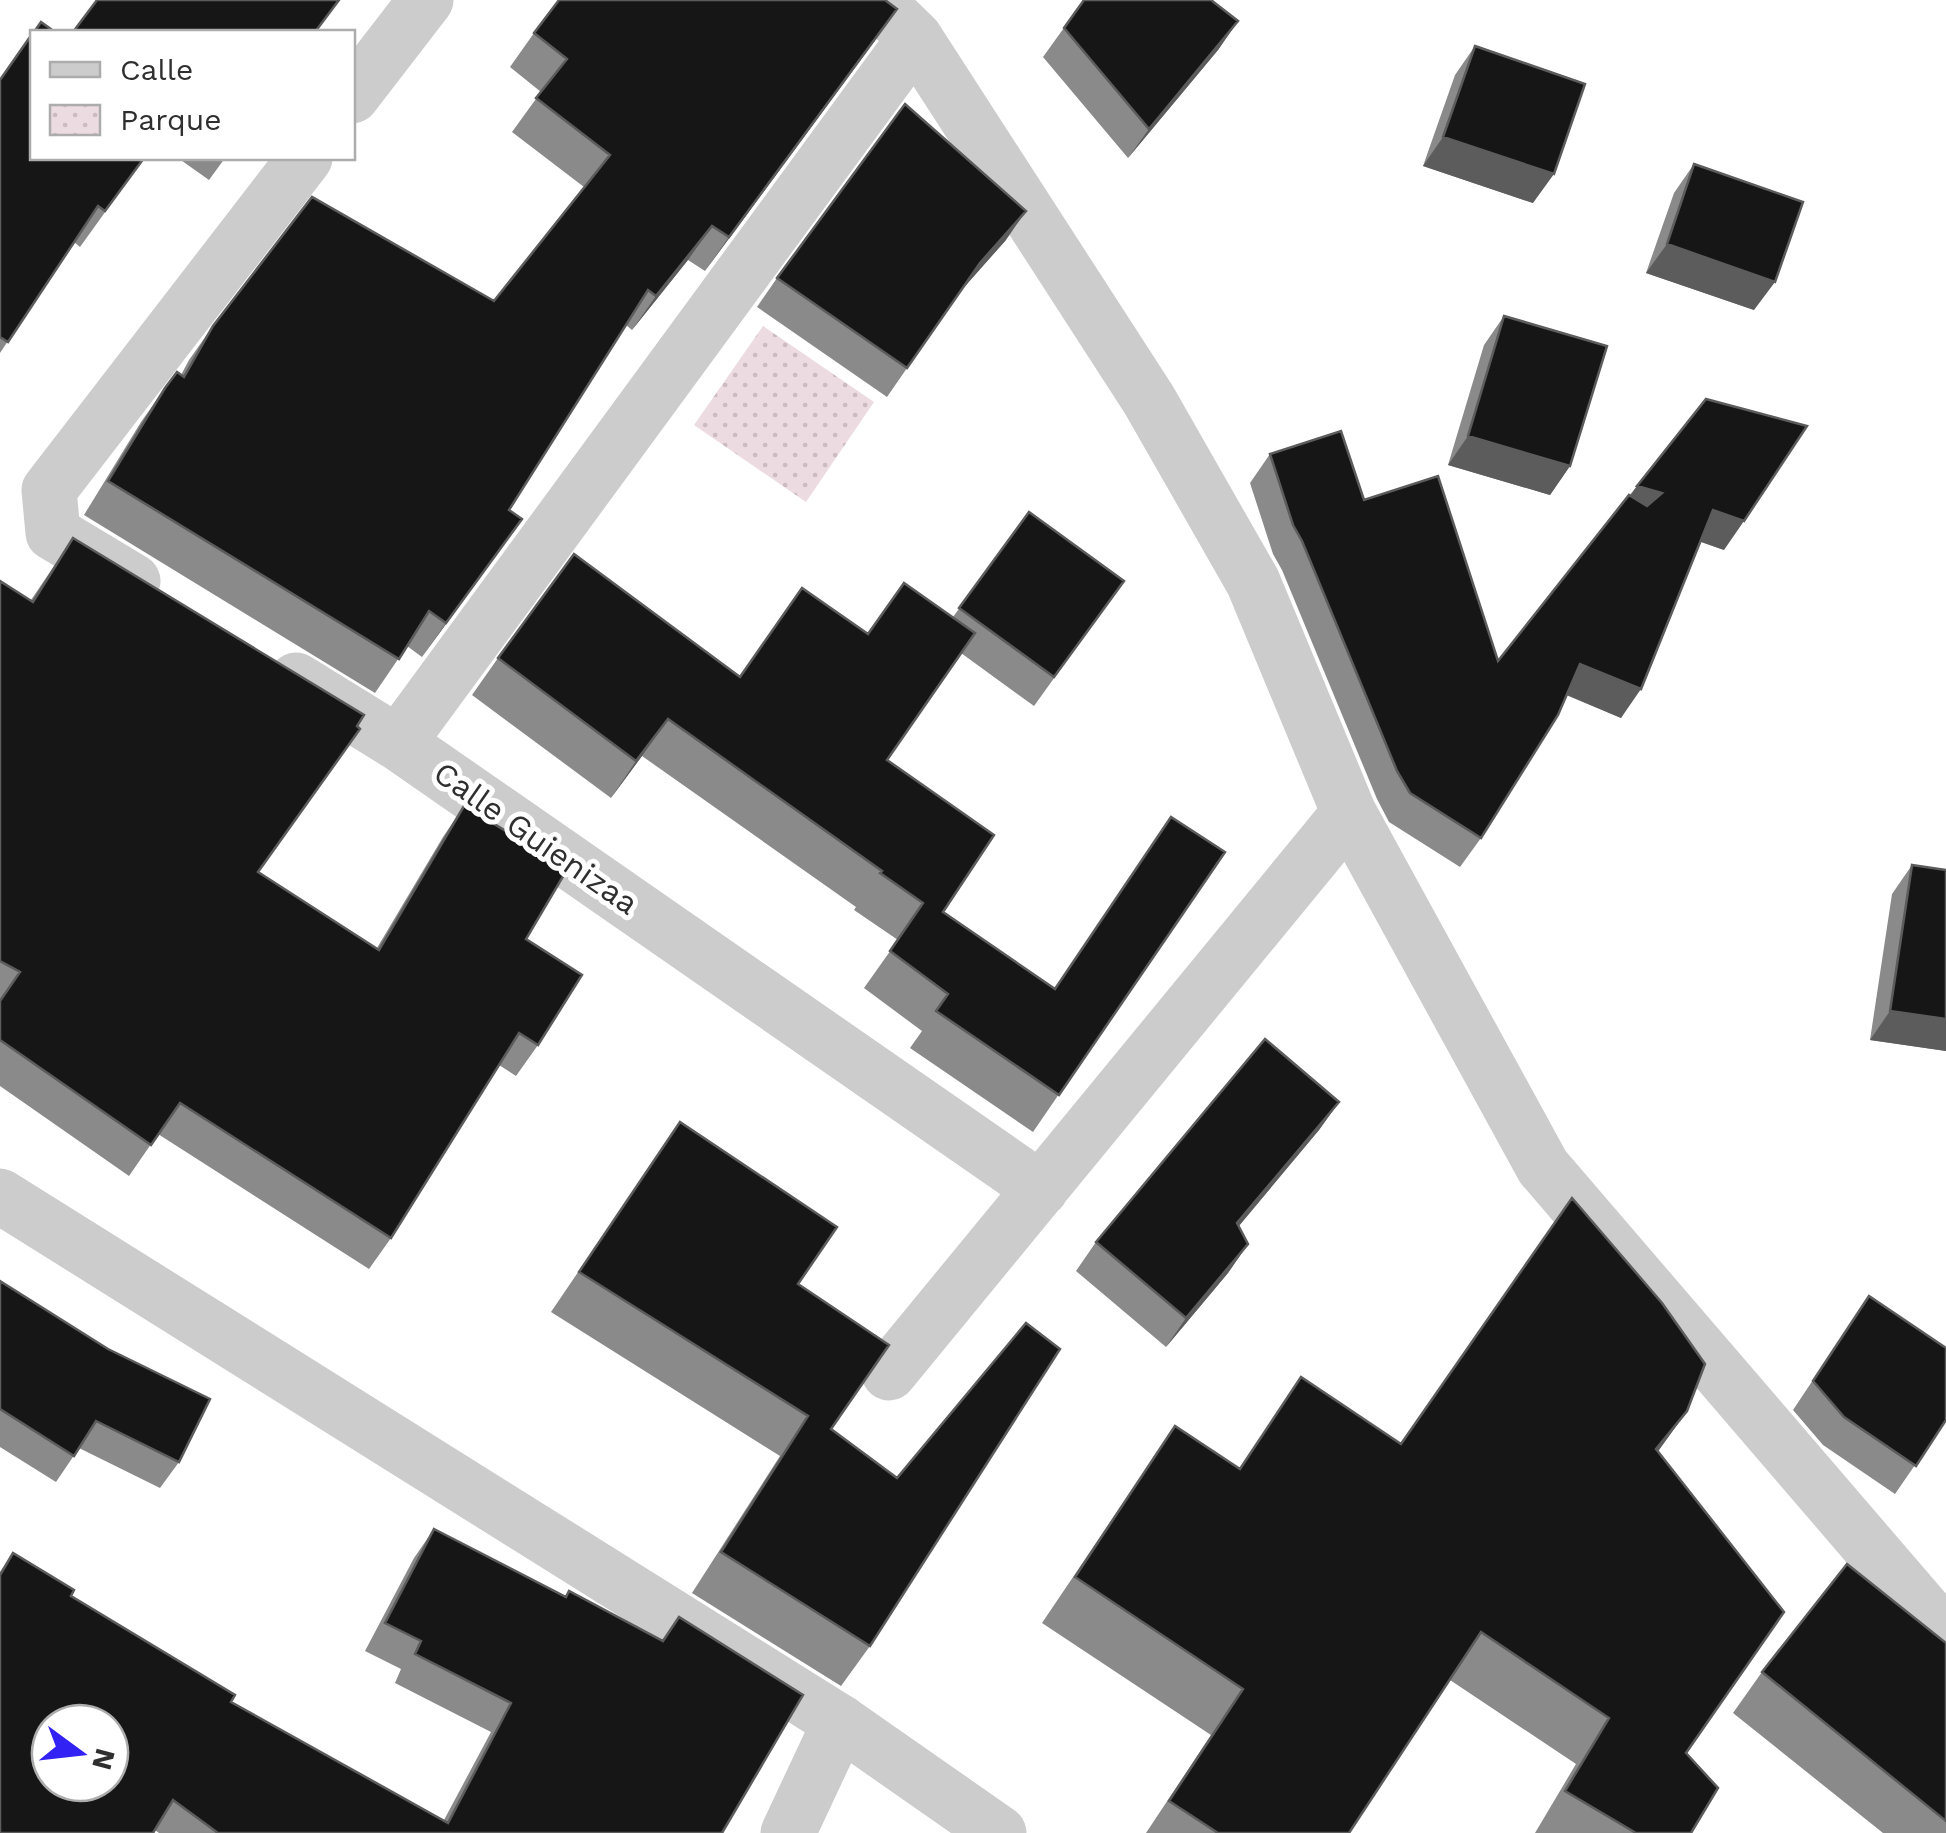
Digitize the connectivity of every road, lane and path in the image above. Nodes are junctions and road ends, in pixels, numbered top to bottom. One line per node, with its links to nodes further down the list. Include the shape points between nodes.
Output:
1 (426, 0): 4 (street)
2 (876, 0): 3 (street)
3 (915, 38): 8 (street); 9 (street, via 1148,400 1253,582)
4 (355, 92)
5 (303, 160): 6 (street, via 49,490 53,532)
6 (168, 602)
7 (250, 653): 8 (street, Calle Guienizaa)
8 (398, 743): 10 (street, Calle Guienizaa)
9 (1349, 812): 10 (street); 13 (street, via 1543,1167)
10 (1041, 1189): 12 (street)
11 (0, 1196): 14 (street)
12 (889, 1373)
13 (1946, 1636)
14 (840, 1722): 15 (street); 16 (street)
15 (788, 1833)
16 (999, 1833)

